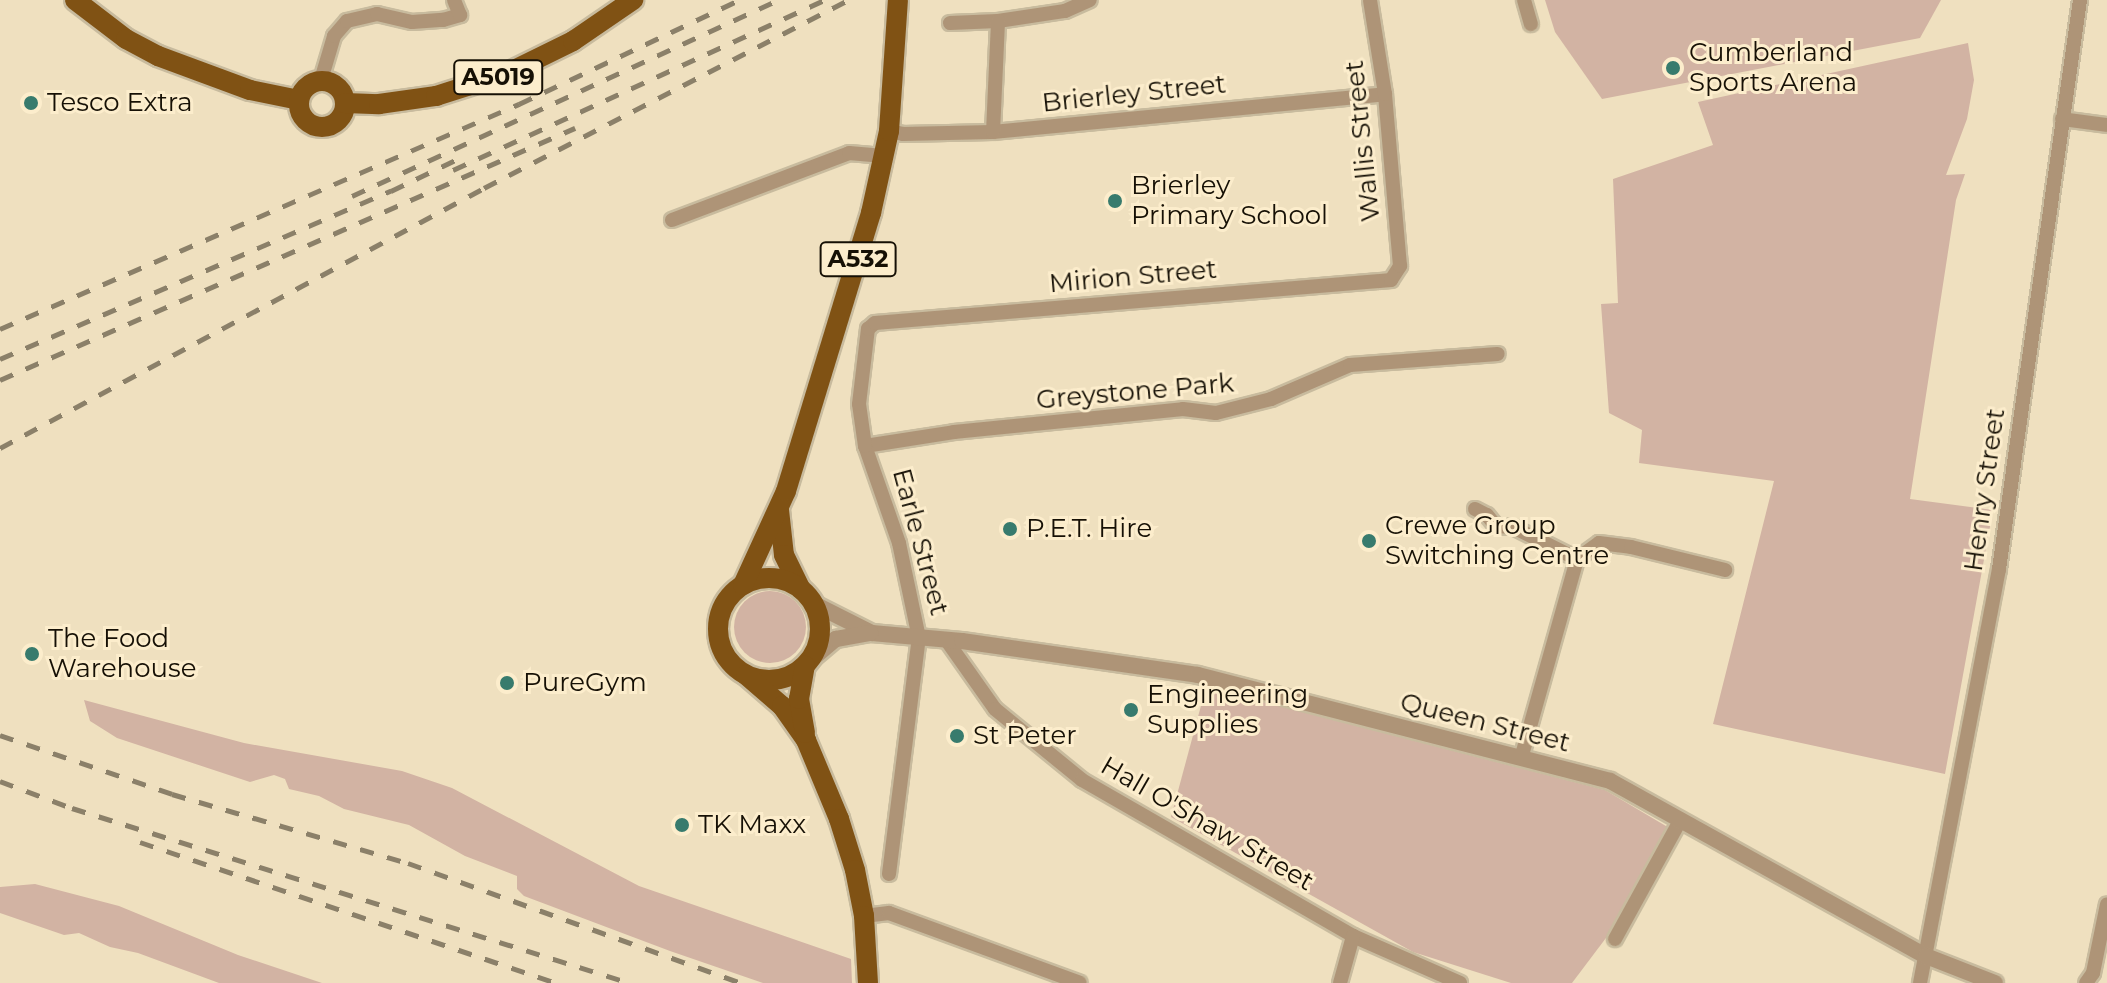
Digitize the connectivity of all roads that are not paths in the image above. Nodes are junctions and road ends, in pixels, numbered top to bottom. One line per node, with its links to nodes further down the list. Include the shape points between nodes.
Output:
1 (75, 0): 14 (main road, via 158,56 250,90)
2 (454, 0): 12 (street, via 460,15 426,22 377,14 347,21 334,36)
3 (633, 0): 15 (main road, A5019, via 573,41 508,73 436,96)
4 (898, 0): 18 (main road, A532)
5 (1090, 0): 9 (street, via 1065,11)
6 (1370, 0): 13 (street, Wallis Street)
7 (1524, 0): 11 (street)
8 (2080, 0): 16 (street, Henry Street)
9 (998, 21): 10 (street); 19 (street)
10 (950, 23)
11 (1531, 24)
12 (321, 80): 14 (main road, via 308,85); 15 (main road, via 335,84)
13 (1385, 94): 19 (street, Brierley Street); 22 (street, Wallis Street, via 1400,266)
14 (299, 100): 15 (main road, via 305,120 324,127 337,121)
15 (345, 103)
16 (2062, 119): 17 (street); 46 (street, Henry Street, via 1999,569)
17 (2107, 125)
18 (889, 131): 19 (street, Brierley Street); 20 (main road, A532)
19 (993, 132)
20 (884, 156): 21 (street, via 849,153); 27 (main road, A532, via 855,269)
21 (672, 220)
22 (1395, 277): 23 (street, Mirion Street)
23 (875, 323): 25 (street, Earle Street, via 868,329 859,404)
24 (1498, 354): 25 (street, Greystone Park, via 1350,365 1271,399 1216,413 1183,409)
25 (865, 446): 34 (street, Earle Street, via 899,543)
26 (1475, 509): 28 (street, via 1496,526 1513,527)
27 (779, 510): 30 (main road, A532); 31 (main road, A532, via 784,555)
28 (1577, 559): 29 (street, via 1599,543); 39 (street)
29 (1725, 570)
30 (743, 585): 31 (main road, via 772,578); 37 (main road, via 723,607 718,634 728,660)
31 (800, 588): 32 (main road)
32 (814, 604): 33 (street); 36 (main road, via 821,631)
33 (872, 633): 34 (street, Queen Street); 36 (street, via 836,639)
34 (919, 638): 35 (street, Queen Street); 41 (street, Earle Street)
35 (947, 641): 39 (street, Queen Street, via 1198,675); 44 (street, Hall O'Shaw Street, via 995,709 1082,780)
36 (809, 662): 37 (main road, via 777,680); 38 (main road, via 799,699)
37 (746, 675): 38 (main road, via 782,706)
38 (806, 740): 43 (main road, via 839,819)
39 (1522, 755): 40 (street, Queen Street, via 1610,781)
40 (1680, 821): 45 (street); 46 (street, Queen Street)
41 (889, 874)
42 (2107, 904): 53 (street, via 2093,973)
43 (864, 916): 47 (main road); 48 (street, via 889,913)
44 (1353, 936): 49 (street); 50 (street, Hall O'Shaw Street)
45 (1615, 939)
46 (1926, 956): 51 (street, Henry Street); 52 (street, Queen Street)
47 (868, 983)
48 (1080, 983)
49 (1340, 983)
50 (1460, 983)
51 (1920, 983)
52 (1995, 983)
53 (2086, 983)

